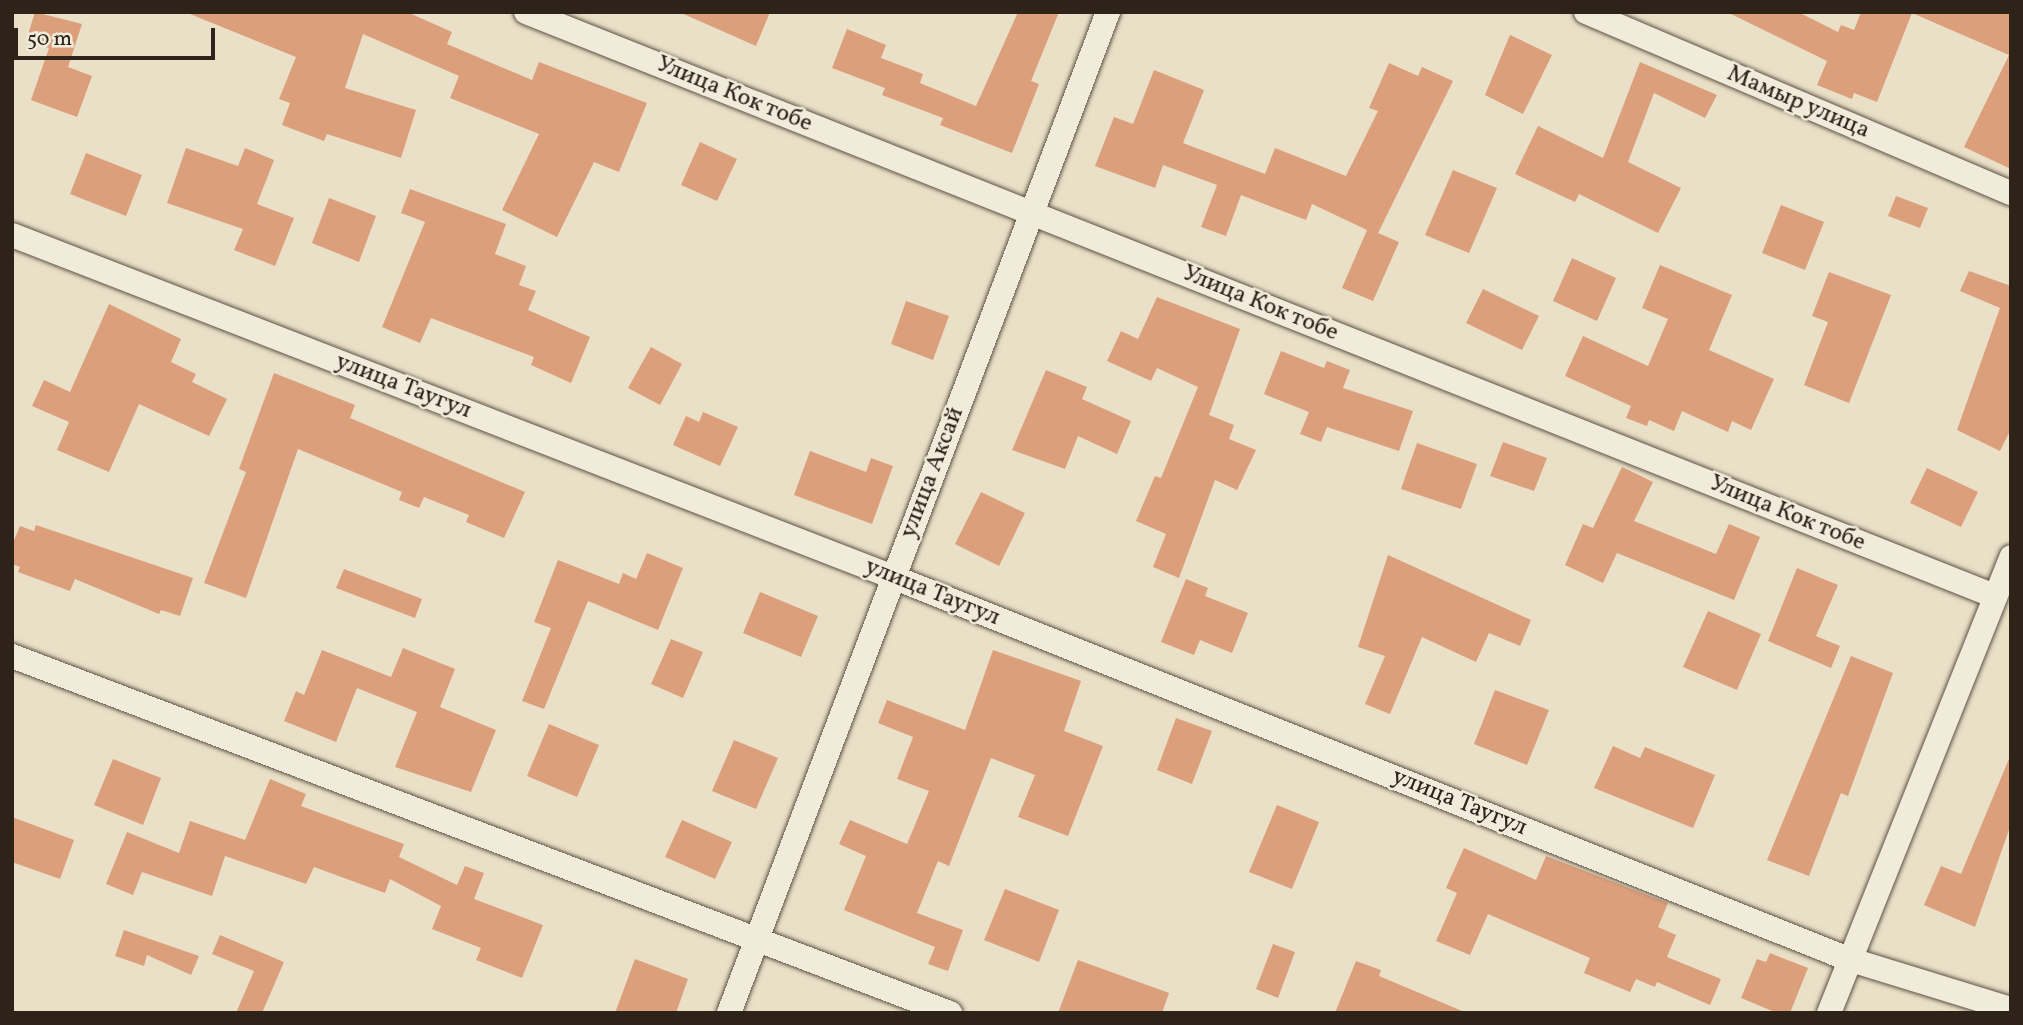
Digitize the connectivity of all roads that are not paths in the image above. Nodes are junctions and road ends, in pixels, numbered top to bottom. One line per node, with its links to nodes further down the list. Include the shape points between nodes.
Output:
1 (527, 12): 5 (street, Улица Кок тобе)
2 (1108, 12): 5 (street, улица Аксай)
3 (1586, 12): 4 (street, Мамыр улица)
4 (2011, 194)
5 (1031, 213): 8 (street, улица Аксай); 9 (street, Улица Кок тобе)
6 (12, 236): 8 (street, улица Таугул)
7 (2011, 557): 9 (street)
8 (893, 578): 11 (street, улица Аксай); 12 (street, улица Таугул)
9 (1994, 596): 12 (street)
10 (12, 656): 11 (street)
11 (757, 940): 14 (street, улица Аксай); 15 (street)
12 (1848, 959): 13 (street, улица Таугул); 16 (street)
13 (2011, 1009)
14 (729, 1013)
15 (950, 1013)
16 (1829, 1013)

